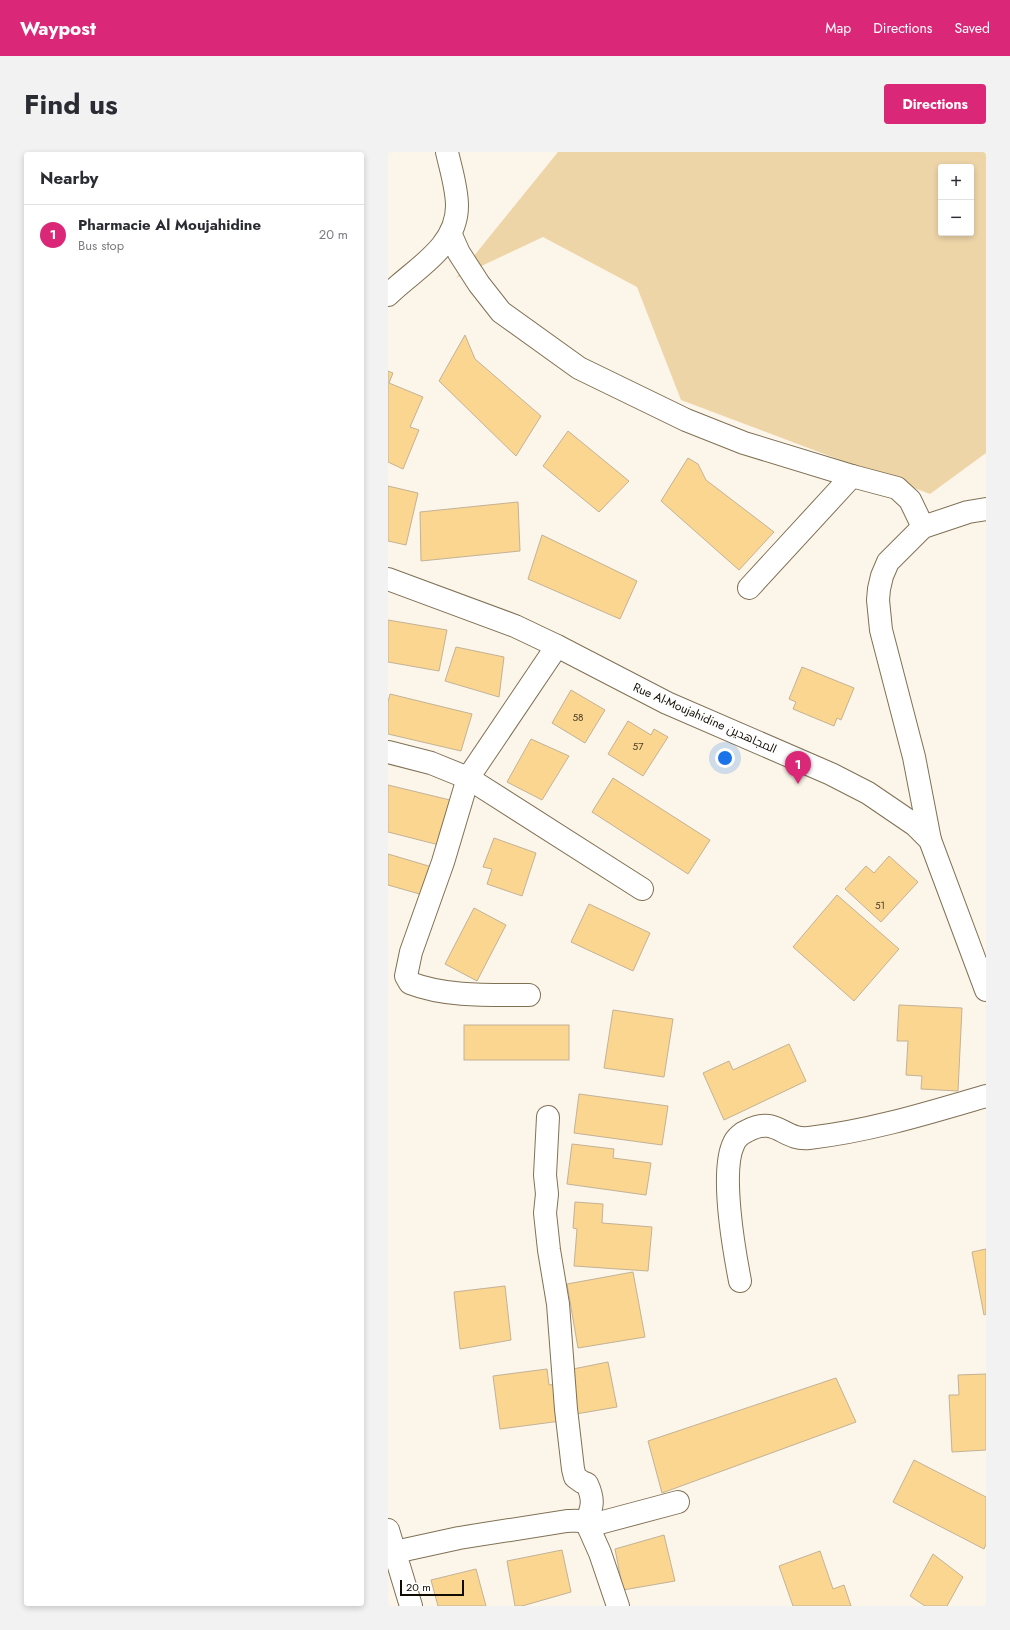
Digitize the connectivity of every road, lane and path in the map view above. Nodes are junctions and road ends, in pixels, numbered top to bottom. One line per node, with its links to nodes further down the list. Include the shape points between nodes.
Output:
1 (447, 152): 2 (street, via 457,207)
2 (451, 235): 3 (street, via 438,251); 4 (street, via 479,284 501,312 579,368 686,420 744,443)
3 (388, 295)
4 (852, 476): 6 (street, via 897,488 910,500); 8 (street)
5 (986, 510): 6 (street, via 968,512)
6 (923, 527): 12 (street, via 888,562 882,576 878,600 881,630 914,758)
7 (388, 579): 9 (street, Rue Al-Moujahidine المجاهدين, via 515,626)
8 (749, 588)
9 (557, 646): 11 (street); 12 (street, Rue Al-Moujahidine المجاهدين, via 667,703 862,790 910,822)
10 (388, 752): 11 (street, via 431,762)
11 (468, 778): 13 (street); 15 (street, via 443,862 411,952 406,971 407,979 418,986 450,992)
12 (930, 840): 14 (street, Rue Al-Moujahidine المجاهدين)
13 (642, 889)
14 (986, 990)
15 (529, 995)
16 (986, 1096): 18 (street, via 901,1120 809,1138 799,1139 771,1126 757,1126 742,1133 734,1142 728,1184 733,1246)
17 (548, 1117): 20 (street, via 545,1213 558,1304 573,1469 575,1477 587,1484 592,1495)
18 (740, 1280)
19 (678, 1502): 20 (street)
20 (587, 1524): 22 (street, via 568,1521 459,1538); 24 (street)
21 (388, 1530): 22 (street)
22 (395, 1552): 23 (street)
23 (412, 1606)
24 (618, 1606)

